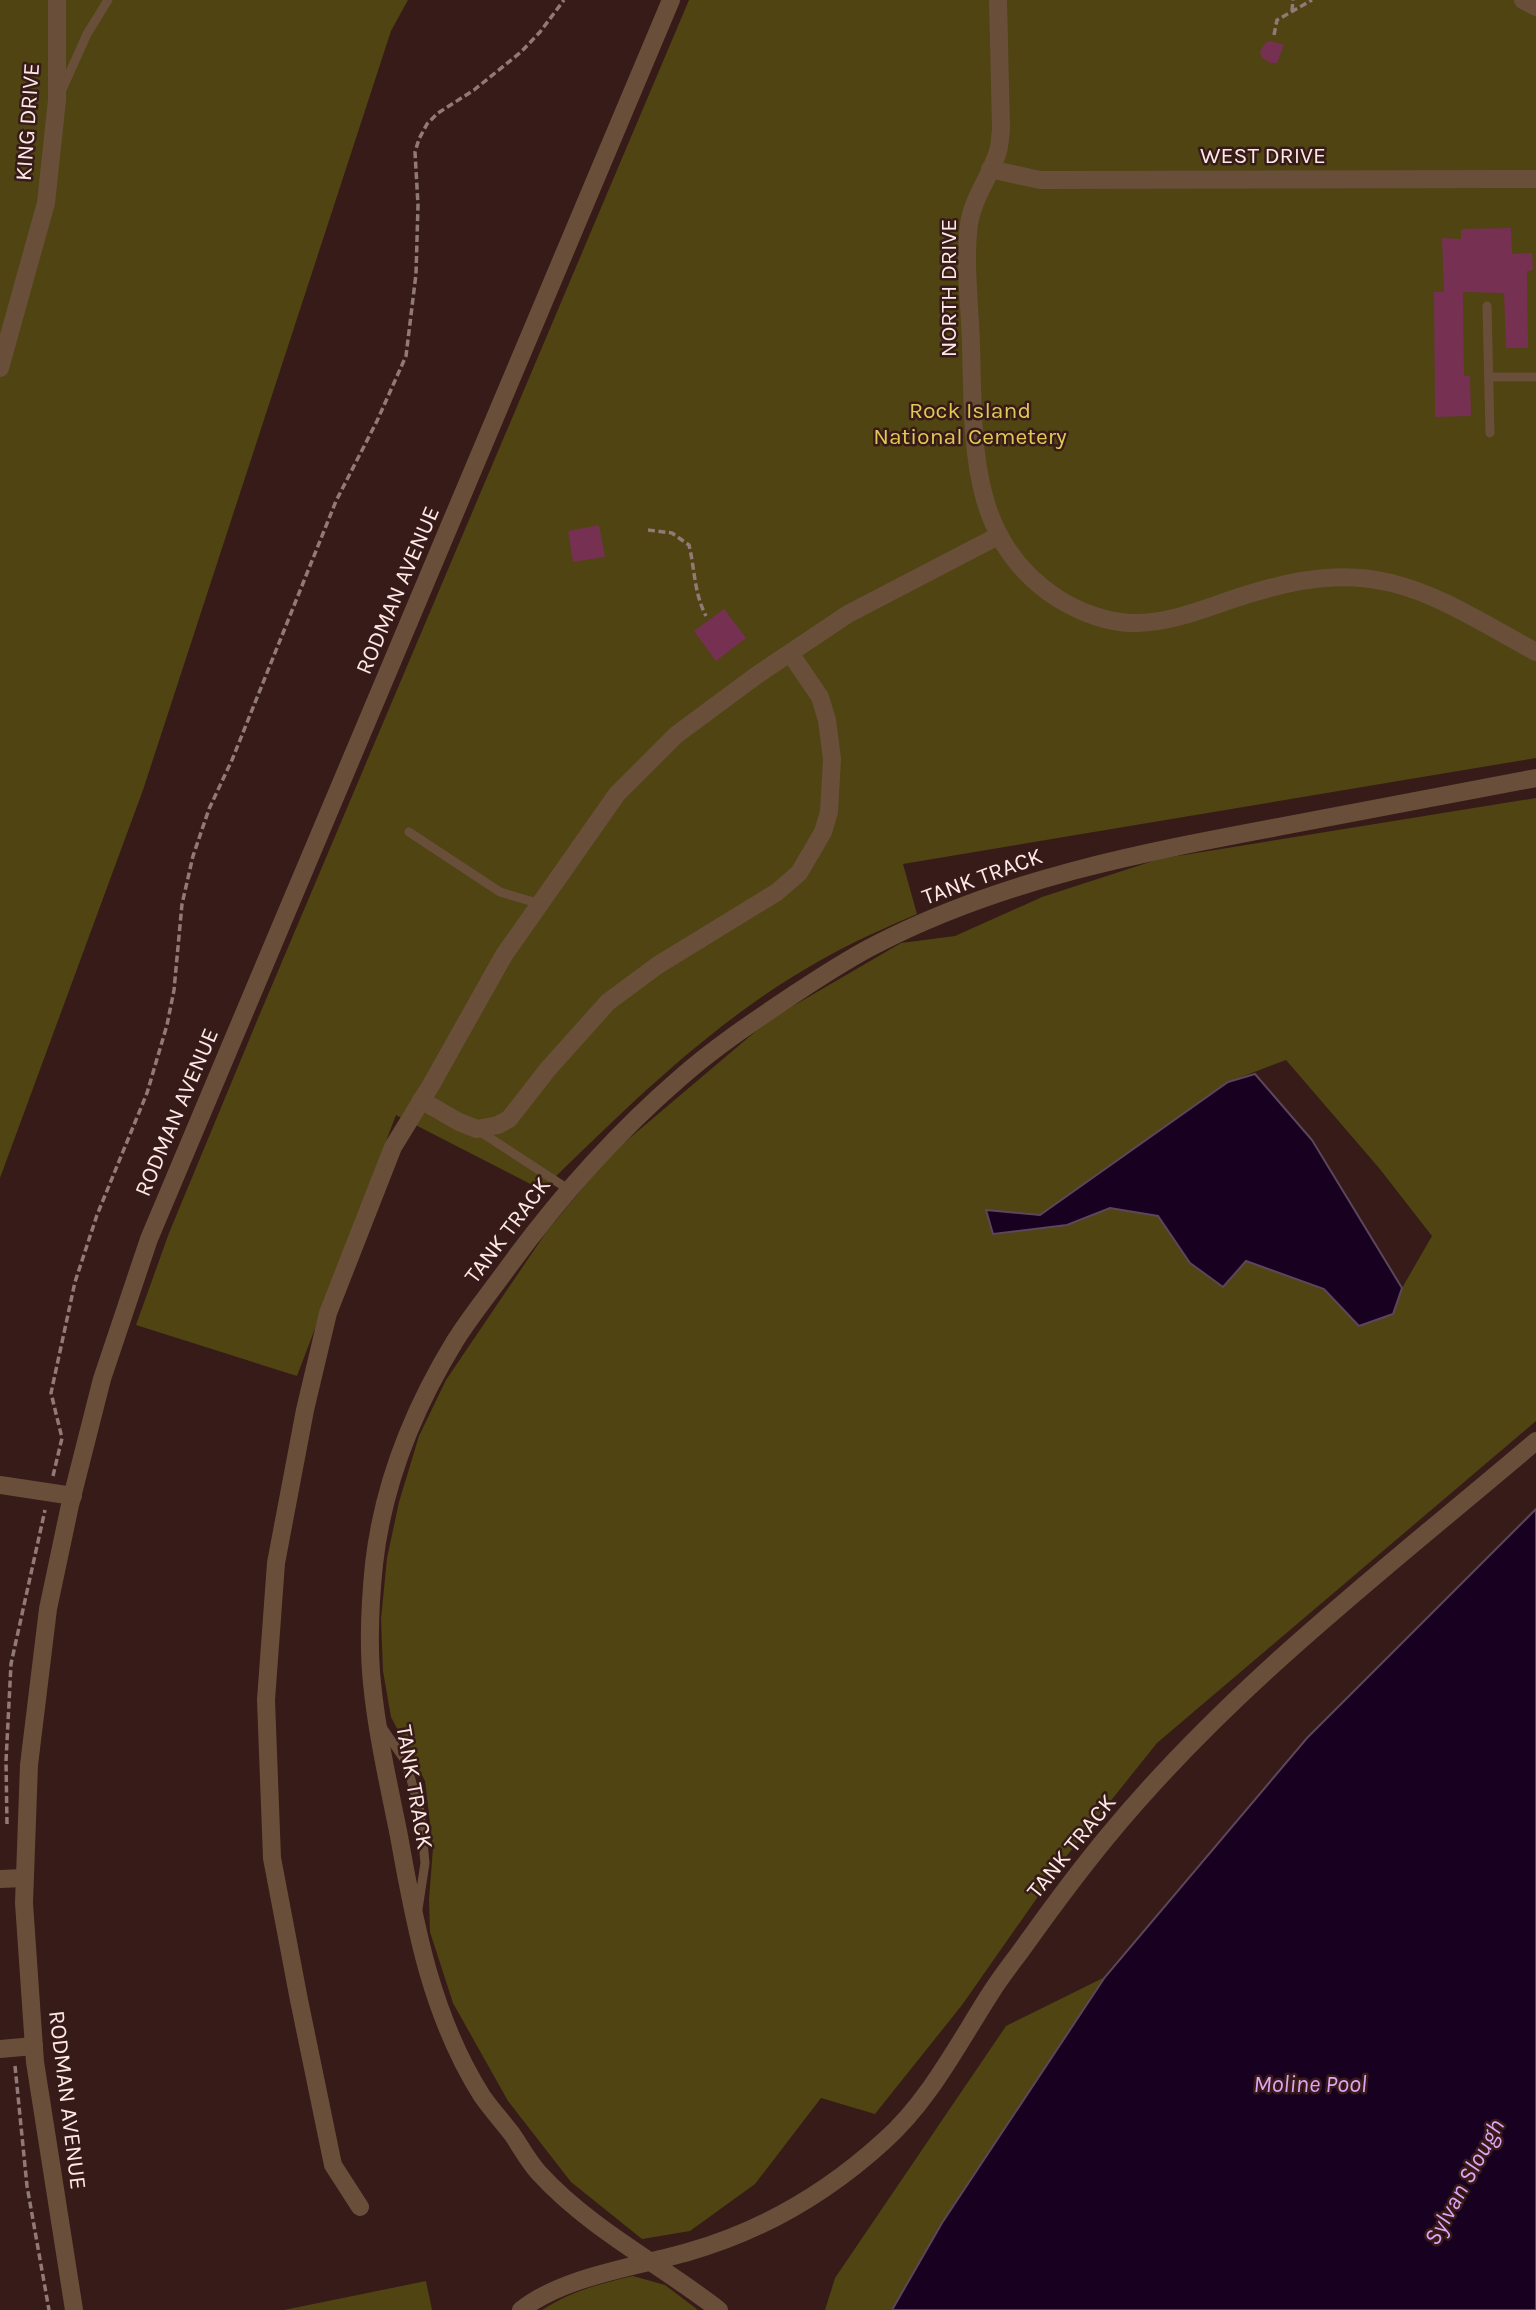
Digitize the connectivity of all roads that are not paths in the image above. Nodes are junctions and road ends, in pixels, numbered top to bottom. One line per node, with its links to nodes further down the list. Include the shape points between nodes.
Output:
1 (57, 0): 7 (street, KING DRIVE)
2 (108, 0): 7 (lane)
3 (671, 0): 26 (street, RODMAN AVENUE, via 149,1238 102,1380)
4 (998, 0): 8 (street, NORTH DRIVE, via 1001,130)
5 (1523, 0): 6 (street)
6 (1536, 7)
7 (57, 100): 11 (street, KING DRIVE, via 46,203)
8 (990, 169): 9 (street, WEST DRIVE, via 1040,180); 15 (street, NORTH DRIVE, via 973,208 968,261 977,463 988,514)
9 (1536, 179)
10 (1487, 306): 12 (lane)
11 (0, 368)
12 (1489, 377): 13 (lane); 14 (lane)
13 (1536, 377)
14 (1490, 433)
15 (998, 536): 16 (street, NORTH DRIVE, via 1045,591 1086,613 1116,621 1182,617 1290,581 1372,578 1397,582 1449,603); 17 (street, via 848,614)
16 (1536, 652)
17 (790, 653): 20 (street, via 676,735 617,794); 22 (street, via 820,696 830,739 830,812 814,851 778,892 658,965 608,1002 509,1119)
18 (1536, 779): 23 (street, TANK TRACK, via 1089,866 931,919 875,945 748,1025 673,1084)
19 (409, 832): 20 (lane, via 500,892)
20 (540, 904): 21 (street, via 504,955)
21 (421, 1100): 22 (street); 33 (street, via 393,1147 328,1312 276,1563 267,1700 272,1858 333,2165)
22 (477, 1129): 23 (lane)
23 (568, 1189): 27 (street, TANK TRACK, via 456,1340 408,1431 391,1480 374,1560 370,1635)
24 (1536, 1441): 34 (street, TANK TRACK, via 1256,1679 1156,1780 1060,1896 994,1987 942,2071 885,2141 828,2187 751,2231)
25 (0, 1485): 26 (street)
26 (73, 1496): 28 (street, RODMAN AVENUE, via 48,1609 29,1765)
27 (378, 1722): 30 (street, TANK TRACK); 30 (lane, via 406,1762 421,1811 425,1863)
28 (24, 1878): 29 (street); 31 (street, RODMAN AVENUE)
29 (0, 1879)
30 (415, 1924): 34 (street, TANK TRACK, via 434,1994 483,2098 552,2186)
31 (34, 2046): 32 (street); 35 (street, RODMAN AVENUE)
32 (0, 2049)
33 (360, 2207)
34 (651, 2262): 36 (street, TANK TRACK, via 568,2284); 37 (street, TANK TRACK)
35 (74, 2310)
36 (521, 2310)
37 (719, 2310)

